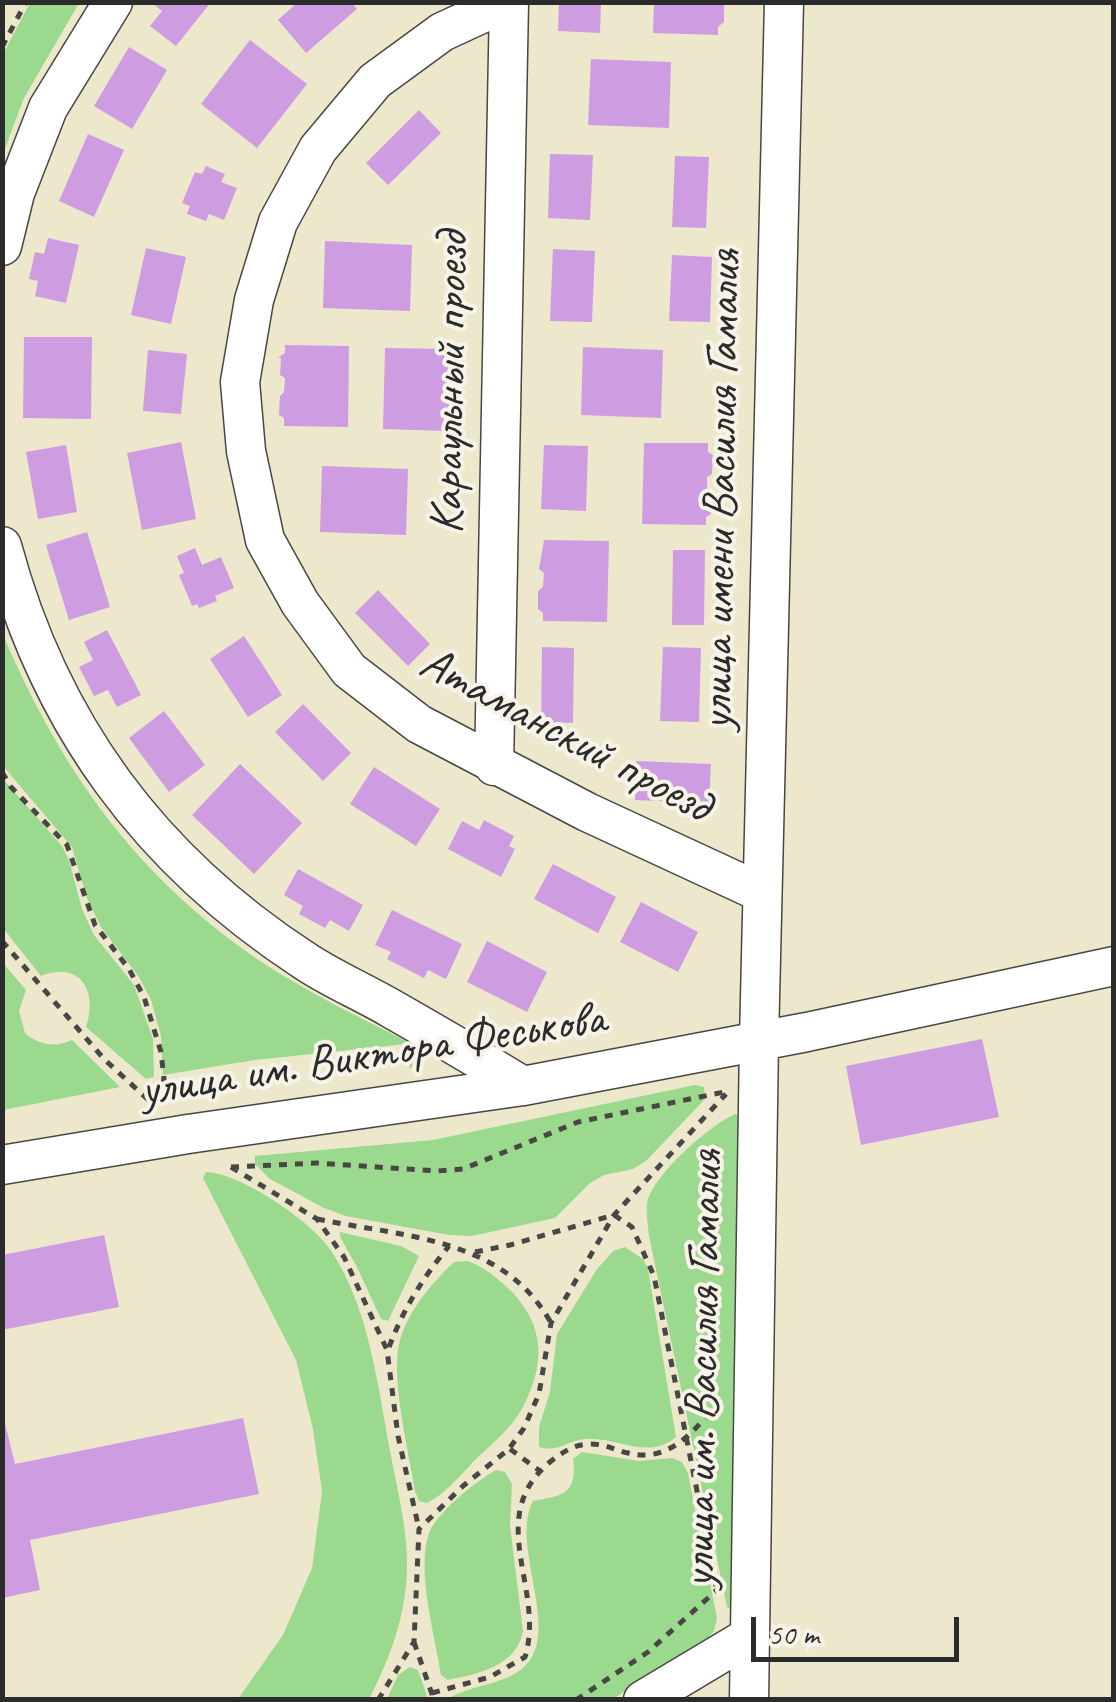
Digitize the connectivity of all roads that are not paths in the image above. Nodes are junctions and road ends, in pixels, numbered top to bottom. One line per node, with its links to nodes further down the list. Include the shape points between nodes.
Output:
1 (113, 2): 4 (street, via 48,108 14,193)
2 (508, 2): 6 (street, Караульный проезд); 6 (street, Атаманский проезд, via 442,32 375,80 318,149 278,222 254,300 240,382 265,540 300,603 350,670 418,724)
3 (784, 2): 7 (street, улица имени Василия Гамалия)
4 (2, 246)
5 (2, 546): 10 (street, via 42,666 82,739 122,798 182,864 306,963)
6 (494, 766): 7 (street, Атаманский проезд)
7 (762, 893): 9 (street, улица имени Василия Гамалия)
8 (1114, 966): 9 (street, улица им. Виктора Феськова)
9 (759, 1050): 10 (street, улица им. Виктора Феськова); 12 (street, улица им. Василия Гамалия)
10 (524, 1086): 11 (street, улица им. Виктора Феськова)
11 (2, 1166)
12 (750, 1636): 13 (street); 14 (street, улица им. Василия Гамалия)
13 (643, 1700)
14 (748, 1700)

